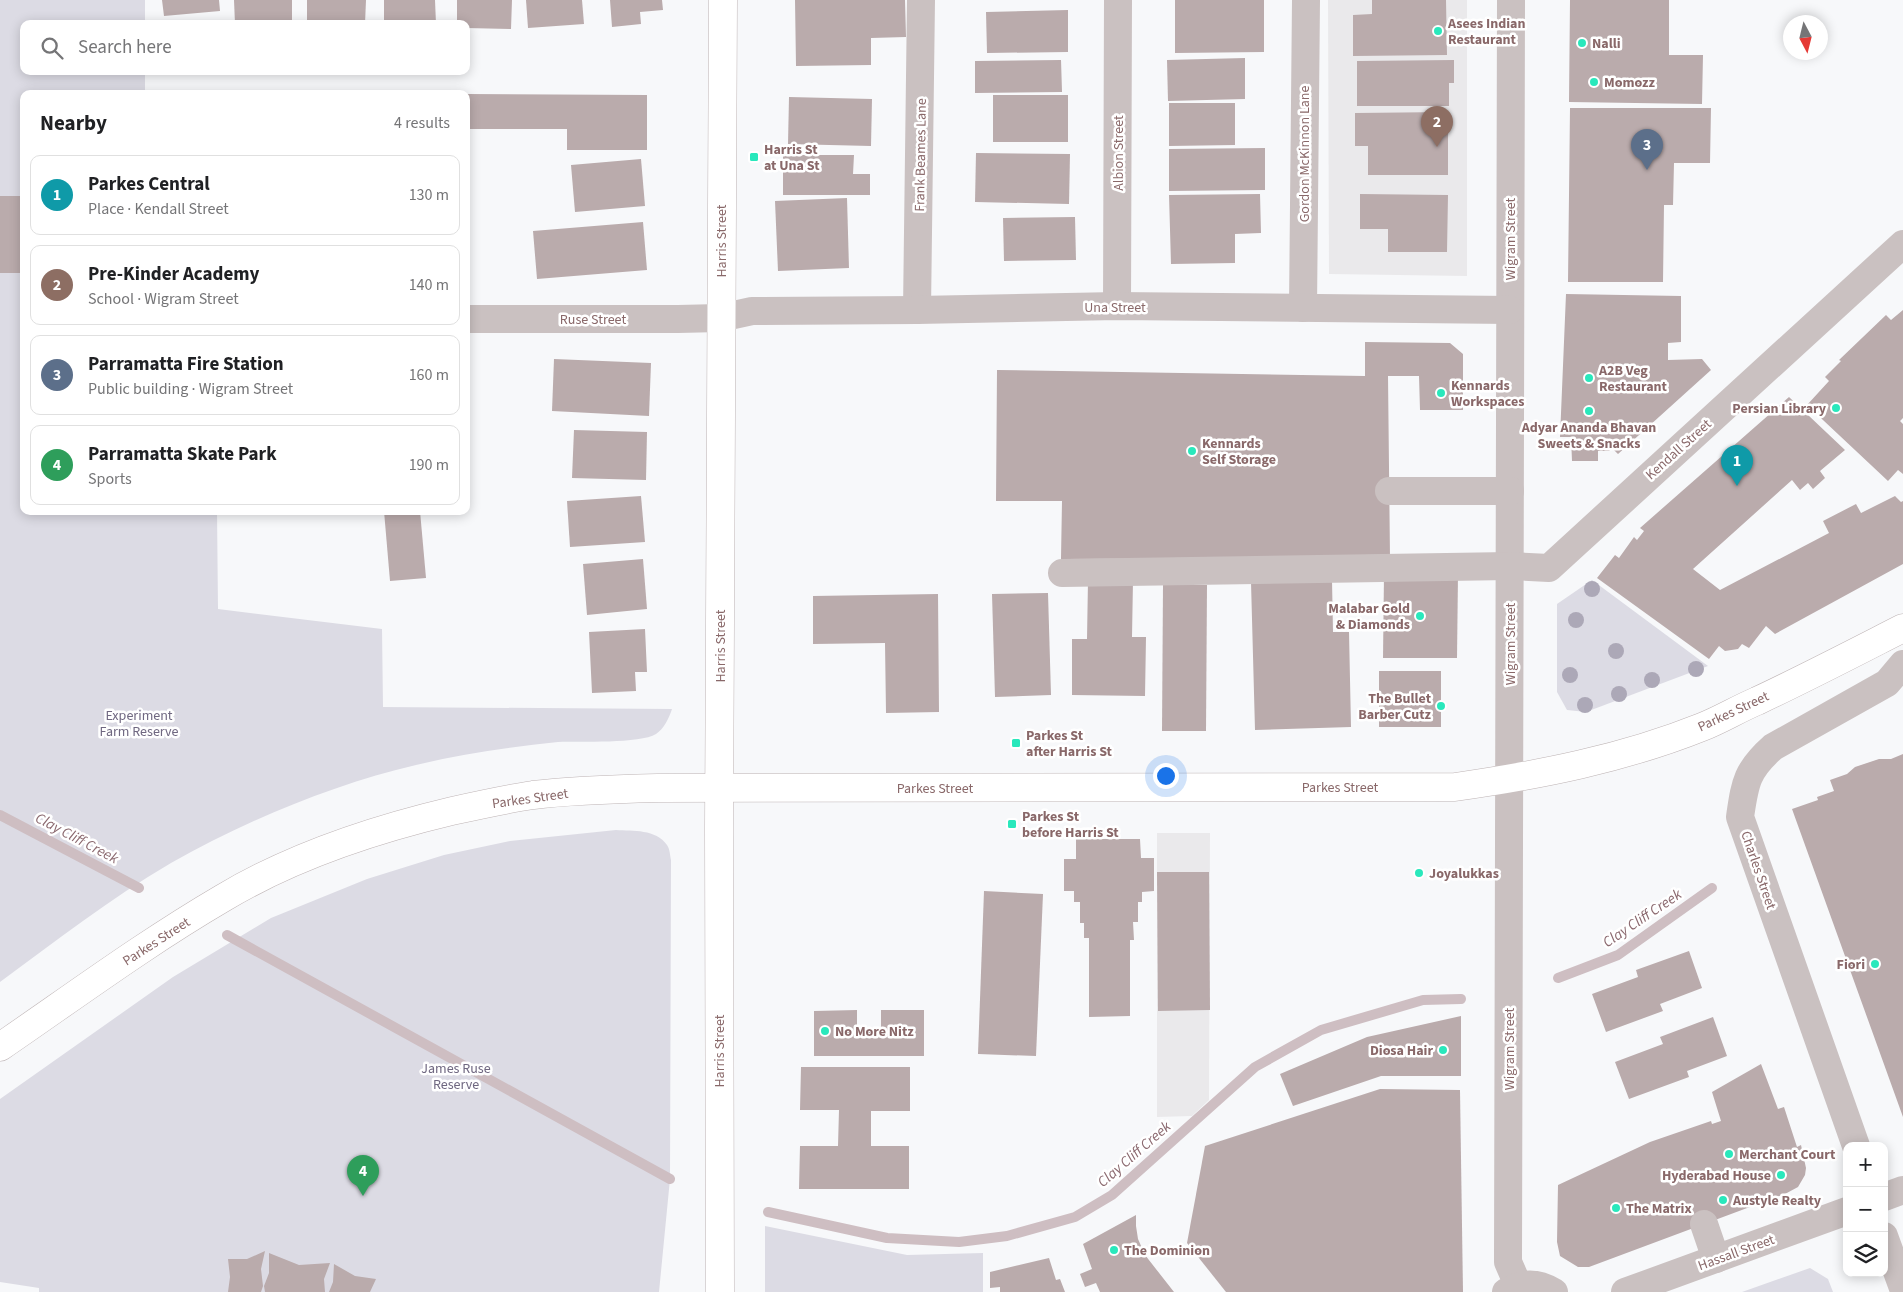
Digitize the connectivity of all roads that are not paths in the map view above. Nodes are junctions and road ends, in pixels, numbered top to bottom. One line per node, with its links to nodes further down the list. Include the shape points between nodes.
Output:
1 (723, 0): 11 (main road, Harris Street)
2 (921, 0): 9 (street, Frank Beames Lane)
3 (1118, 0): 7 (street, Albion Street)
4 (1306, 0): 8 (street, Gordon McKinnon Lane)
5 (1512, 0): 10 (street, Wigram Street)
6 (1903, 244): 15 (street, Kendall Street, via 1549,568)
7 (1117, 306): 8 (street, Una Street); 9 (street, Una Street)
8 (1303, 308): 10 (street, Una Street)
9 (918, 310): 11 (street, Una Street, via 752,311)
10 (1510, 310): 14 (street, Wigram Street)
11 (720, 318): 12 (street, Ruse Street); 20 (main road, Harris Street)
12 (470, 319)
13 (1389, 491): 14 (street)
14 (1510, 491): 15 (street, Wigram Street)
15 (1510, 566): 16 (street, Kendall Street); 19 (street, Wigram Street)
16 (1062, 573)
17 (1903, 628): 19 (main road, Parkes Street, via 1703,727 1591,762)
18 (1903, 664): 22 (street, Charles Street, via 1887,683 1773,747 1760,759 1750,771 1740,817)
19 (1510, 779): 20 (main road, Parkes Street, via 1455,787); 30 (street, Wigram Street, via 1508,1262)
20 (719, 788): 21 (main road, Parkes Street, via 588,790 532,795 400,824 332,846 223,897); 31 (main road, Harris Street)
21 (0, 1047)
22 (1855, 1142)
23 (1903, 1190): 24 (street)
24 (1888, 1196)
25 (1843, 1212): 28 (street, Hassall Street)
26 (1704, 1224): 28 (street)
27 (1888, 1247): 29 (street)
28 (1716, 1259): 33 (street, Hassall Street)
29 (1903, 1288)
30 (1512, 1289): 32 (street, via 1531,1283)
31 (720, 1292)
32 (1554, 1292)
33 (1625, 1292)

